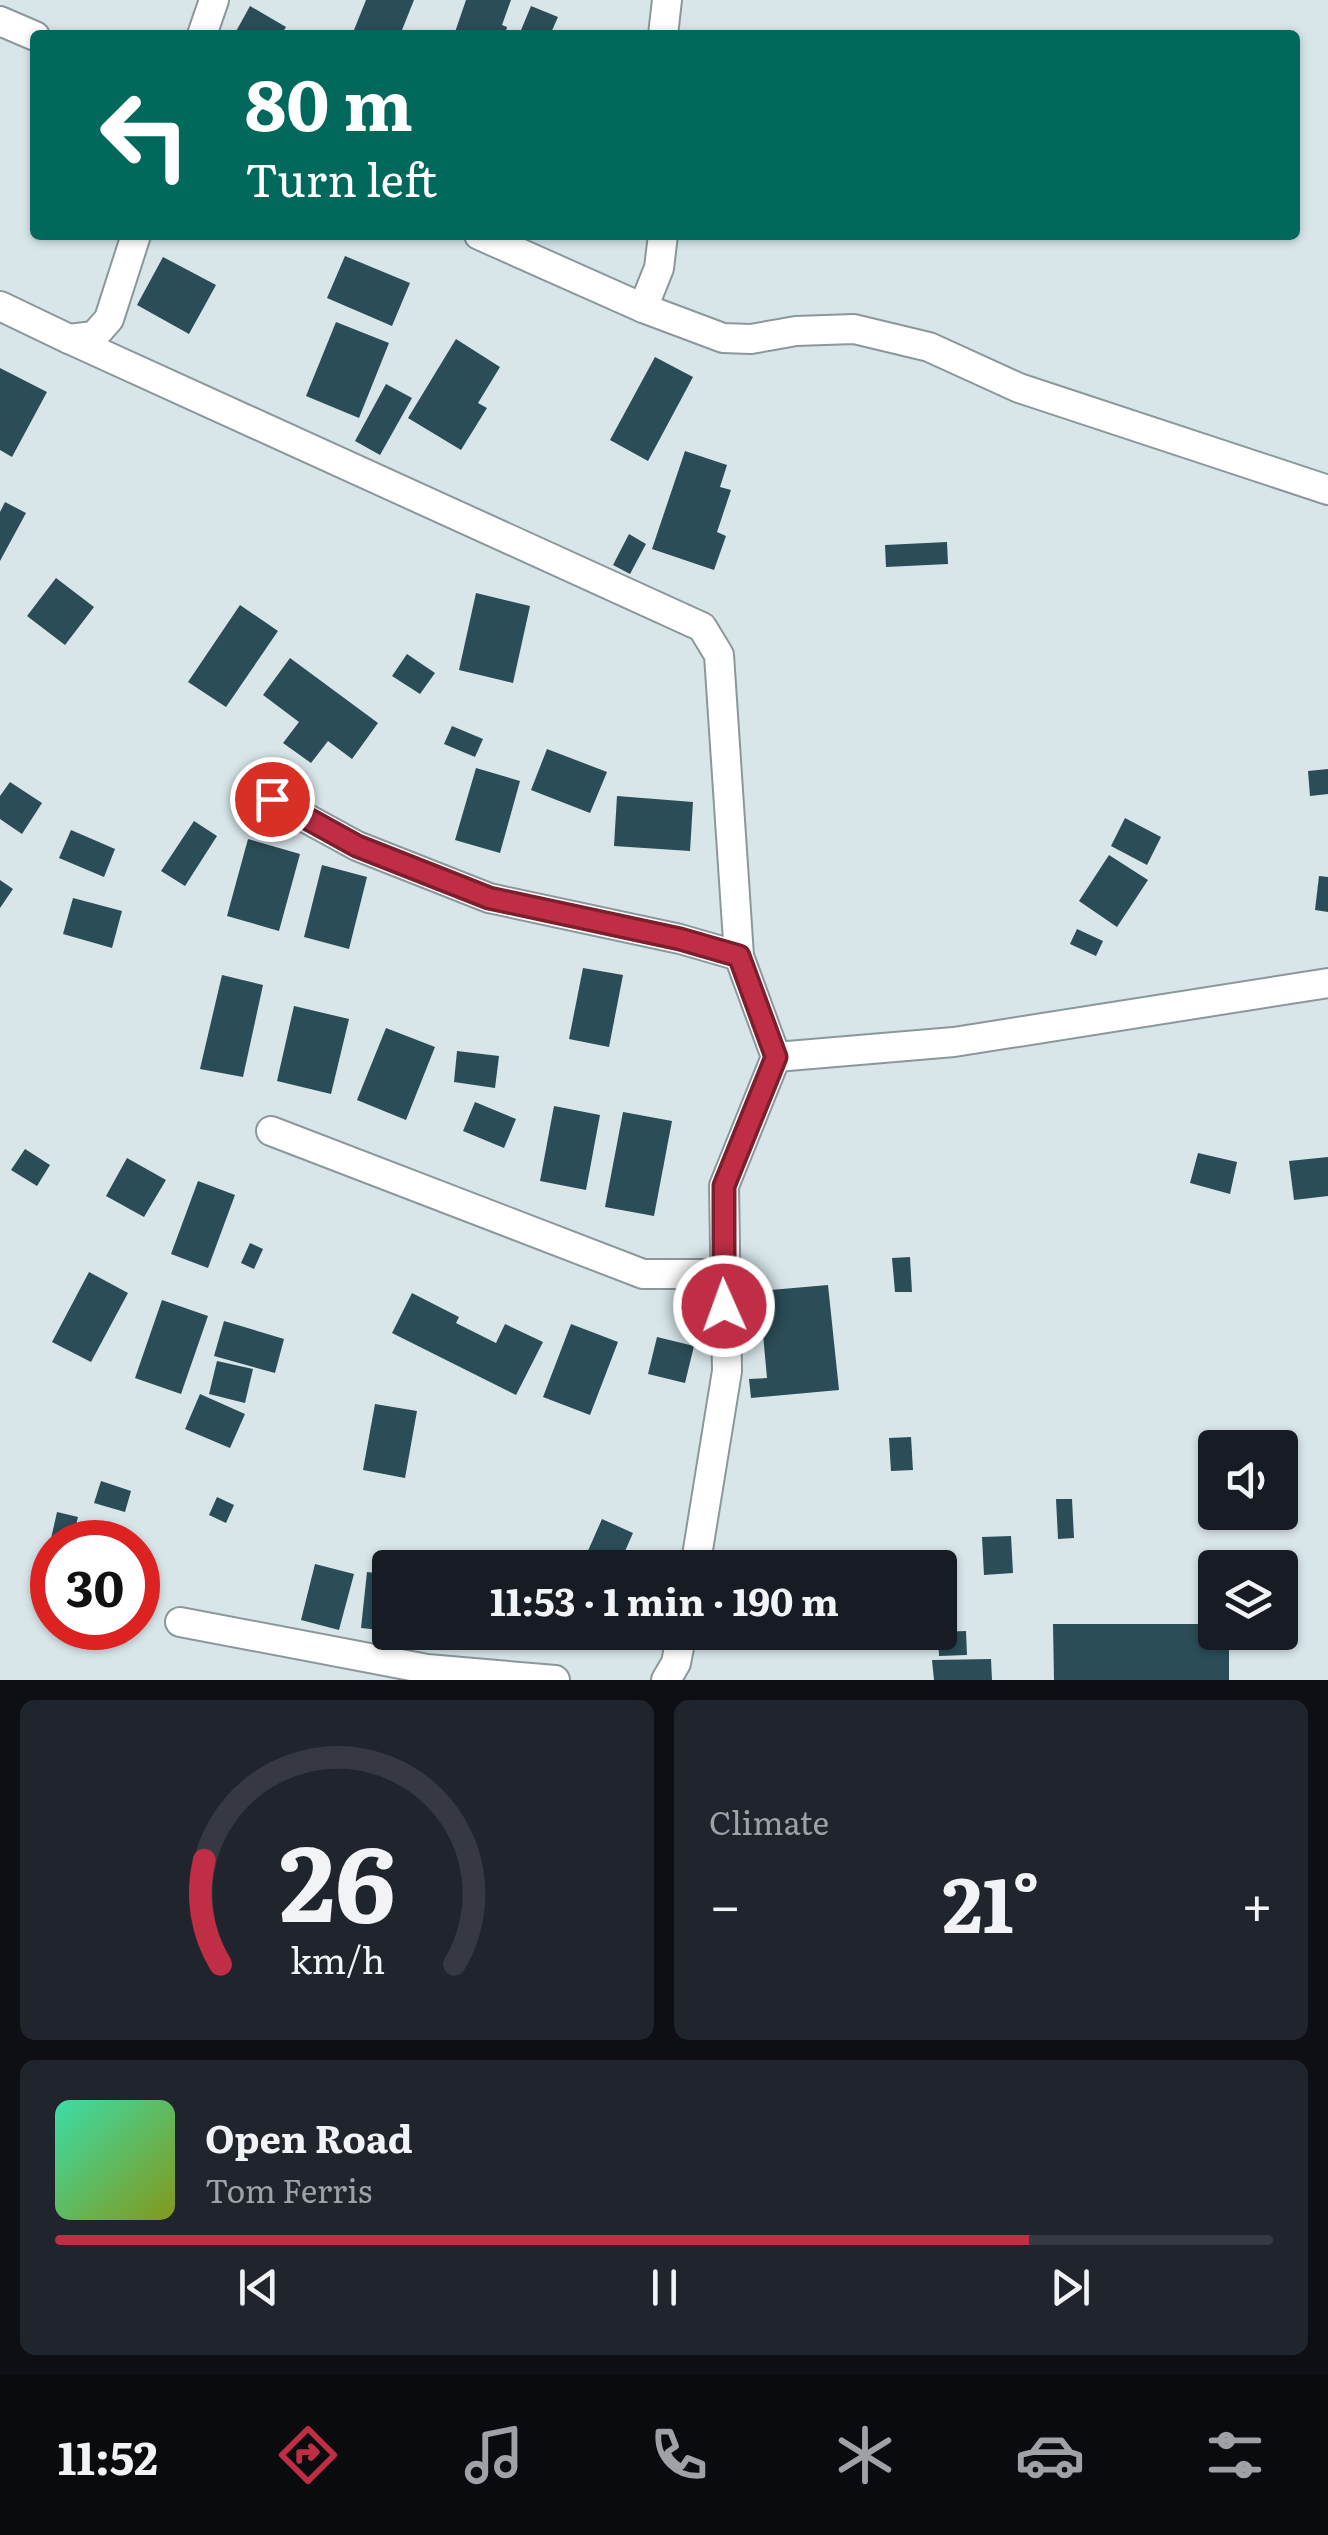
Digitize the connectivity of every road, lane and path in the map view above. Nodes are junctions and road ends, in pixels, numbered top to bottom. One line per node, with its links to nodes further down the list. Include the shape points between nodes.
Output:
1 (214, 0): 4 (street)
2 (666, 0): 5 (street)
3 (0, 20): 6 (street)
4 (204, 30)
5 (663, 30)
6 (30, 34)
7 (134, 240): 12 (street, via 109,319 94,336)
8 (490, 240): 11 (street)
9 (662, 240): 11 (street)
10 (0, 306): 12 (street)
11 (644, 308): 13 (street, via 723,338 854,330 929,348 1019,388)
12 (68, 339): 15 (street, via 702,626 719,655)
13 (1328, 490)
14 (272, 799): 15 (street, via 357,846 489,898)
15 (739, 956): 17 (street)
16 (1328, 983): 17 (street, via 954,1042)
17 (776, 1057): 19 (street, via 724,1186)
18 (271, 1131): 19 (street, via 644,1274)
19 (723, 1274): 20 (street, via 727,1371)
20 (699, 1550)
21 (180, 1622): 23 (street, via 426,1669)
22 (679, 1650): 24 (street)
23 (555, 1680)
24 (666, 1680)

